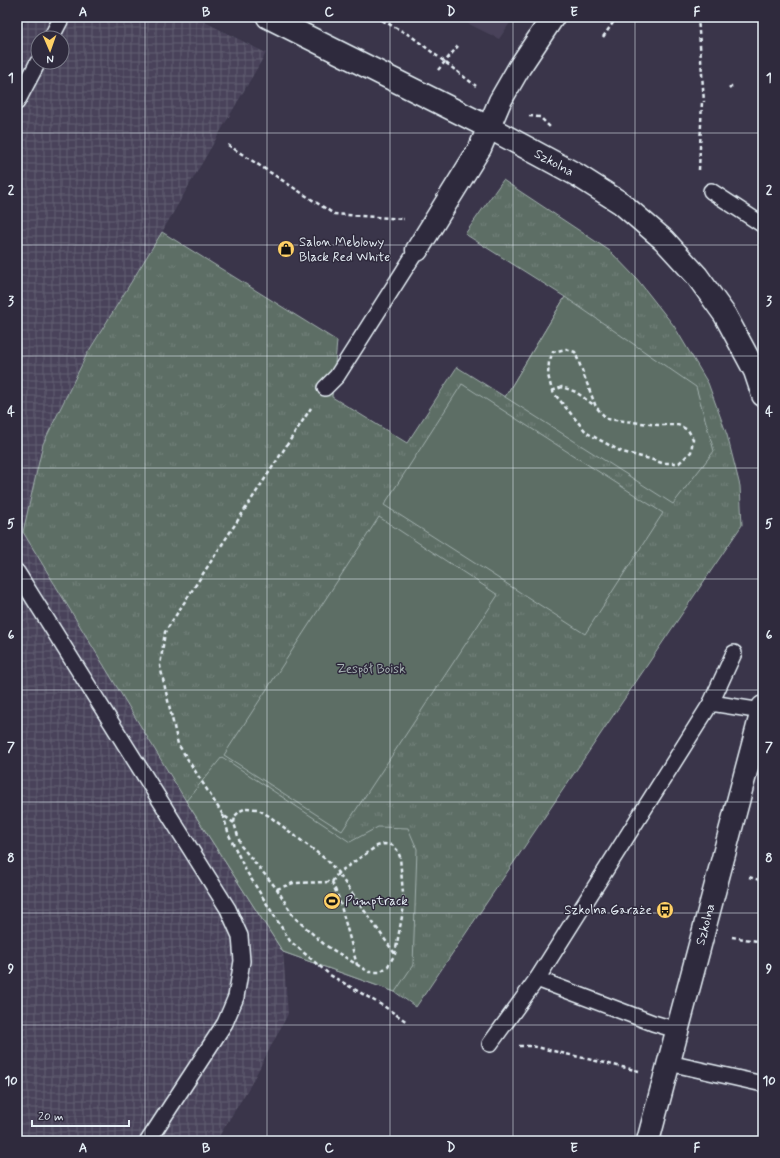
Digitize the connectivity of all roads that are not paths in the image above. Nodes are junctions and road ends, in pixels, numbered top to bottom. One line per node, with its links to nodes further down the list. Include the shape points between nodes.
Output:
1 (62, 17): 4 (lane)
2 (268, 17): 7 (street, Szkolna)
3 (553, 17): 7 (street, via 500,101)
4 (55, 30)
5 (34, 70): 6 (lane)
6 (17, 102)
7 (490, 128): 10 (street); 12 (street, Szkolna, via 577,175 615,199 664,240 697,276 726,315 755,371)
8 (711, 191): 9 (lane)
9 (763, 225)
10 (418, 250): 11 (lane, via 337,376)
11 (325, 388)
12 (763, 395)
13 (17, 572): 22 (lane, via 228,909 240,936 242,961 236,997 225,1023)
14 (734, 654): 15 (lane)
15 (711, 703): 16 (lane); 17 (lane)
16 (763, 709): 18 (street, Szkolna)
17 (537, 979): 18 (lane); 19 (lane)
18 (677, 1030): 20 (street, Szkolna)
19 (490, 1044)
20 (668, 1063): 21 (lane); 23 (street, Szkolna)
21 (763, 1084)
22 (148, 1141)
23 (648, 1141)

